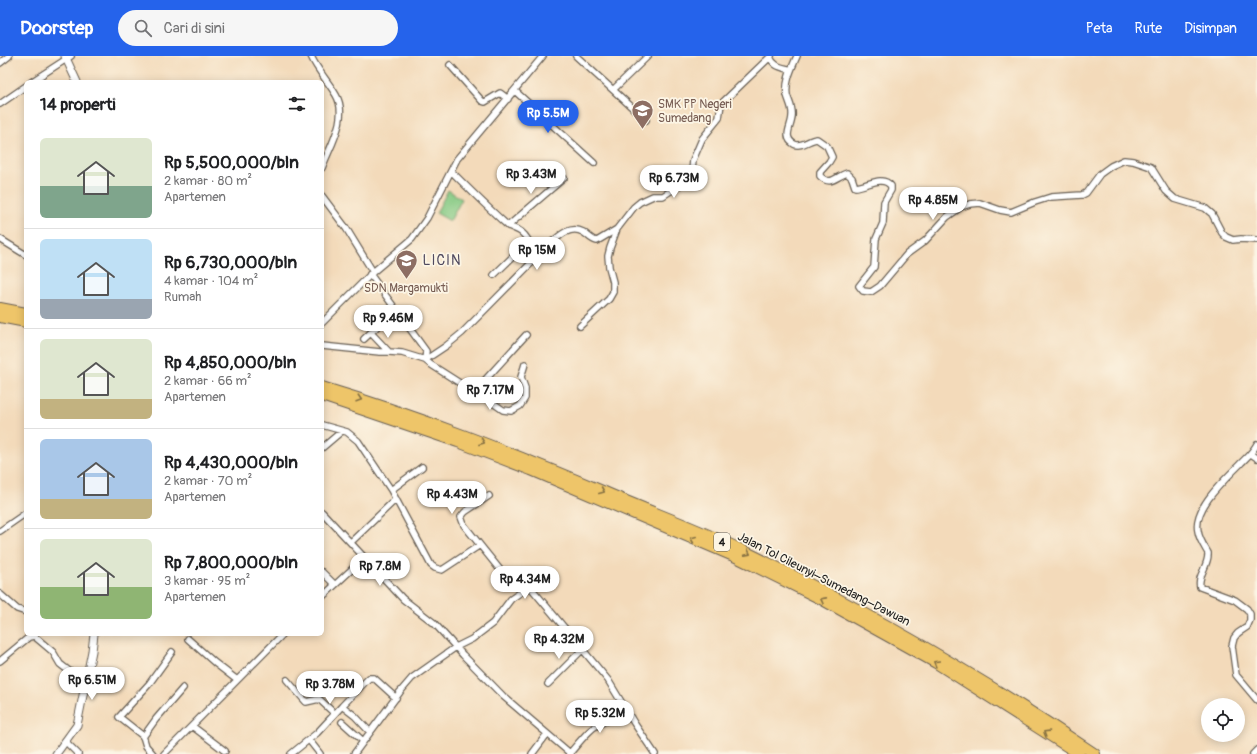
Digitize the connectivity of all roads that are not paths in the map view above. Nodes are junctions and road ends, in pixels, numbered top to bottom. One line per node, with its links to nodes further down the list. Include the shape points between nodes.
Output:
1 (9, 56): 9 (street)
2 (311, 56): 20 (street, via 337,96 340,107 341,117)
3 (543, 56): 16 (street)
4 (576, 56): 15 (street)
5 (648, 56): 15 (street)
6 (797, 56): 11 (street)
7 (67, 57): 12 (street); 13 (street)
8 (771, 57): 11 (street, via 774,65); 26 (street, via 721,104 719,118 702,139 687,180 663,196 653,196 640,202)
9 (0, 62)
10 (450, 65): 17 (street, via 482,101 485,102 500,93)
11 (791, 70): 28 (street, via 787,95 792,108 792,119 788,136 797,145 817,139 827,146 832,157 820,172 820,176 830,181 847,173 857,188 882,181 888,182 891,186 884,202 882,223 876,239 874,267 859,286 863,291 871,292 880,286 907,254 925,241 961,207 980,203 1011,212 1051,198 1082,195 1100,174 1124,160 1151,167 1166,191 1175,199 1205,208 1212,214 1226,237 1233,240)
12 (34, 80)
13 (76, 80)
14 (24, 87): 18 (street)
15 (612, 88): 19 (street)
16 (515, 91): 17 (street); 21 (street)
17 (508, 99): 22 (street, via 457,160)
18 (0, 104)
19 (646, 120)
20 (324, 163)
21 (594, 163)
22 (451, 171): 25 (street); 30 (street, via 418,232)
23 (564, 178): 25 (street)
24 (324, 199): 30 (street, via 346,228)
25 (508, 226): 31 (street, via 520,230 528,242)
26 (617, 229): 38 (street, via 608,256 613,292 609,299); 44 (street, via 597,241 593,241 578,230 565,233 551,243 462,333)
27 (0, 239): 29 (street)
28 (1257, 240)
29 (24, 254)
30 (371, 273): 35 (street); 44 (street, via 426,351)
31 (494, 274)
32 (0, 308): 33 (highway)
33 (24, 313)
34 (0, 317): 37 (highway)
35 (324, 321)
36 (383, 321): 39 (street)
37 (24, 322)
38 (580, 326)
39 (371, 333): 41 (street); 43 (street)
40 (526, 335): 47 (street)
41 (364, 339)
42 (324, 346): 43 (street)
43 (389, 352): 44 (street)
44 (425, 360): 47 (street)
45 (525, 364): 47 (street, via 520,377 526,391 525,398 520,406 511,411 503,410)
46 (324, 388): 109 (highway, Jalan Tol Cileunyi–Sumedang–Dawuan / 4, one-way to 109, via 476,439 742,550 940,655)
47 (475, 391)
48 (324, 397): 108 (highway, Jalan Tol Cileunyi–Sumedang–Dawuan / 4, one-way to 48, via 936,663 819,598 738,558 466,445)
49 (324, 426): 50 (street)
50 (342, 431): 52 (street); 56 (street, via 358,441)
51 (1257, 444): 53 (street)
52 (324, 446)
53 (1251, 454): 54 (street); 84 (street, via 1204,504 1197,520 1198,531 1208,553 1208,562 1199,583 1200,587 1235,600 1250,614 1247,627 1234,638 1232,646 1236,675)
54 (1257, 458)
55 (422, 467): 56 (street)
56 (391, 490): 58 (street)
57 (489, 496): 63 (street, via 461,517 464,525)
58 (396, 499): 62 (street); 63 (street, via 431,565 435,568 442,570)
59 (24, 514): 61 (street)
60 (324, 514): 62 (street)
61 (0, 531)
62 (351, 542): 64 (street)
63 (480, 545): 67 (street, via 501,572 517,576)
64 (364, 558): 66 (street); 74 (street, via 403,599 434,623)
65 (324, 574): 66 (street)
66 (335, 585): 69 (street)
67 (530, 586): 74 (street, via 511,600 493,623); 75 (street)
68 (0, 594): 70 (street, via 17,609)
69 (324, 595)
70 (24, 611)
71 (94, 636): 78 (street)
72 (281, 636): 79 (street)
73 (188, 638): 79 (street)
74 (456, 647): 83 (street, via 418,672); 91 (street, via 503,696)
75 (583, 649): 81 (street); 87 (street, via 608,680)
76 (172, 652): 92 (street, via 149,684 119,716 120,720)
77 (0, 661): 78 (street, via 34,636 53,652 60,664 69,672)
78 (87, 676): 94 (street, via 77,725)
79 (237, 680): 89 (street)
80 (287, 680): 86 (street, via 306,702 319,699)
81 (548, 684)
82 (183, 688): 92 (street)
83 (396, 698): 85 (street, via 374,678 369,678); 90 (street)
84 (1257, 700)
85 (342, 706): 86 (street); 90 (street)
86 (334, 713): 93 (street)
87 (631, 718): 106 (street, via 598,724); 107 (street)
88 (342, 722): 95 (street)
89 (192, 726): 97 (street); 101 (street)
90 (370, 732): 95 (street)
91 (548, 734): 105 (street); 106 (street)
92 (143, 737): 100 (street)
93 (309, 740): 102 (street); 103 (street)
94 (65, 741): 98 (street); 99 (street)
95 (363, 741): 104 (street)
96 (1257, 750): 110 (street)
97 (225, 751)
98 (56, 754)
99 (78, 754)
100 (153, 754)
101 (164, 754)
102 (291, 754)
103 (320, 754)
104 (354, 754)
105 (532, 754)
106 (570, 754)
107 (655, 754)
108 (1079, 754)
109 (1095, 754)
110 (1253, 754)

